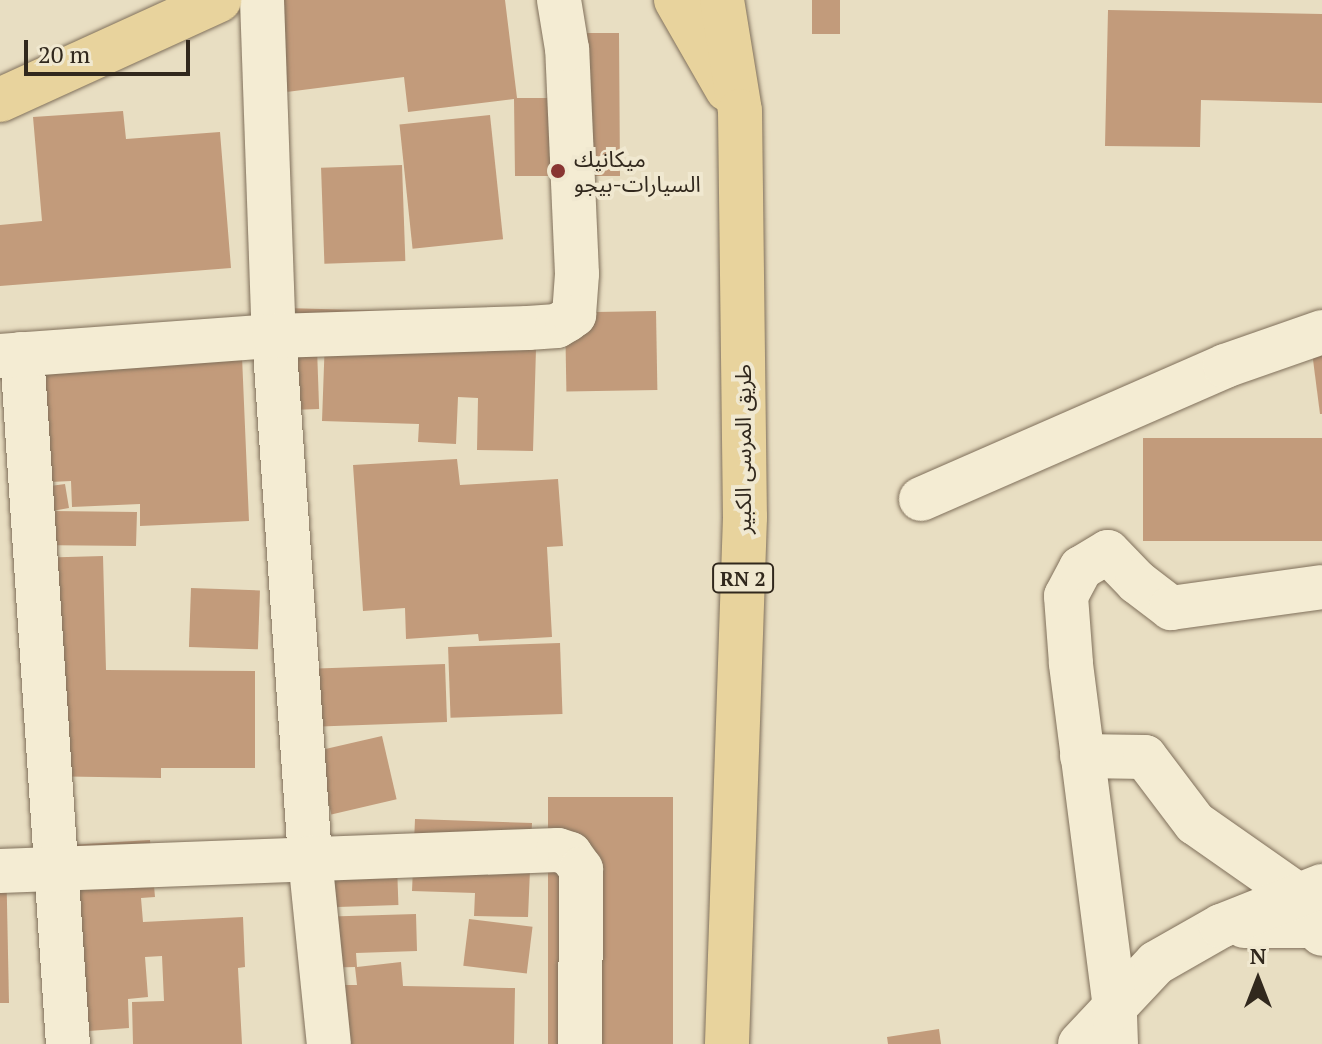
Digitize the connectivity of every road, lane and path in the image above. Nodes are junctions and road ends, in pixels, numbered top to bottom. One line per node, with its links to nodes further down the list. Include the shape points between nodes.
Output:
1 (219, 0): 6 (main road)
2 (262, 0): 9 (street)
3 (559, 0): 9 (street, via 567,49 577,274 574,315 557,326)
4 (676, 0): 7 (main road, RN 2)
5 (722, 0): 7 (main road, طريق المرسى الكبير / RN 2)
6 (0, 100)
7 (740, 111): 24 (main road, طريق المرسى الكبير / RN 2, via 745,517)
8 (1322, 332): 11 (street, via 1225,366)
9 (274, 336): 10 (street); 14 (street)
10 (11, 355): 15 (street)
11 (921, 499)
12 (1322, 587): 13 (street, via 1171,608 1108,552 1081,568 1066,596)
13 (1082, 756): 17 (street, via 1145,757 1195,823); 20 (street)
14 (310, 858): 15 (street); 22 (street); 23 (street, via 528,850 570,854 581,869)
15 (54, 869): 16 (street); 21 (street)
16 (0, 871)
17 (1310, 891): 18 (street)
18 (1221, 926): 19 (street, via 1314,926); 20 (street, via 1156,963)
19 (1322, 934)
20 (1116, 1026): 25 (street)
21 (68, 1044)
22 (329, 1044)
23 (580, 1044)
24 (727, 1044)
25 (1080, 1044)

